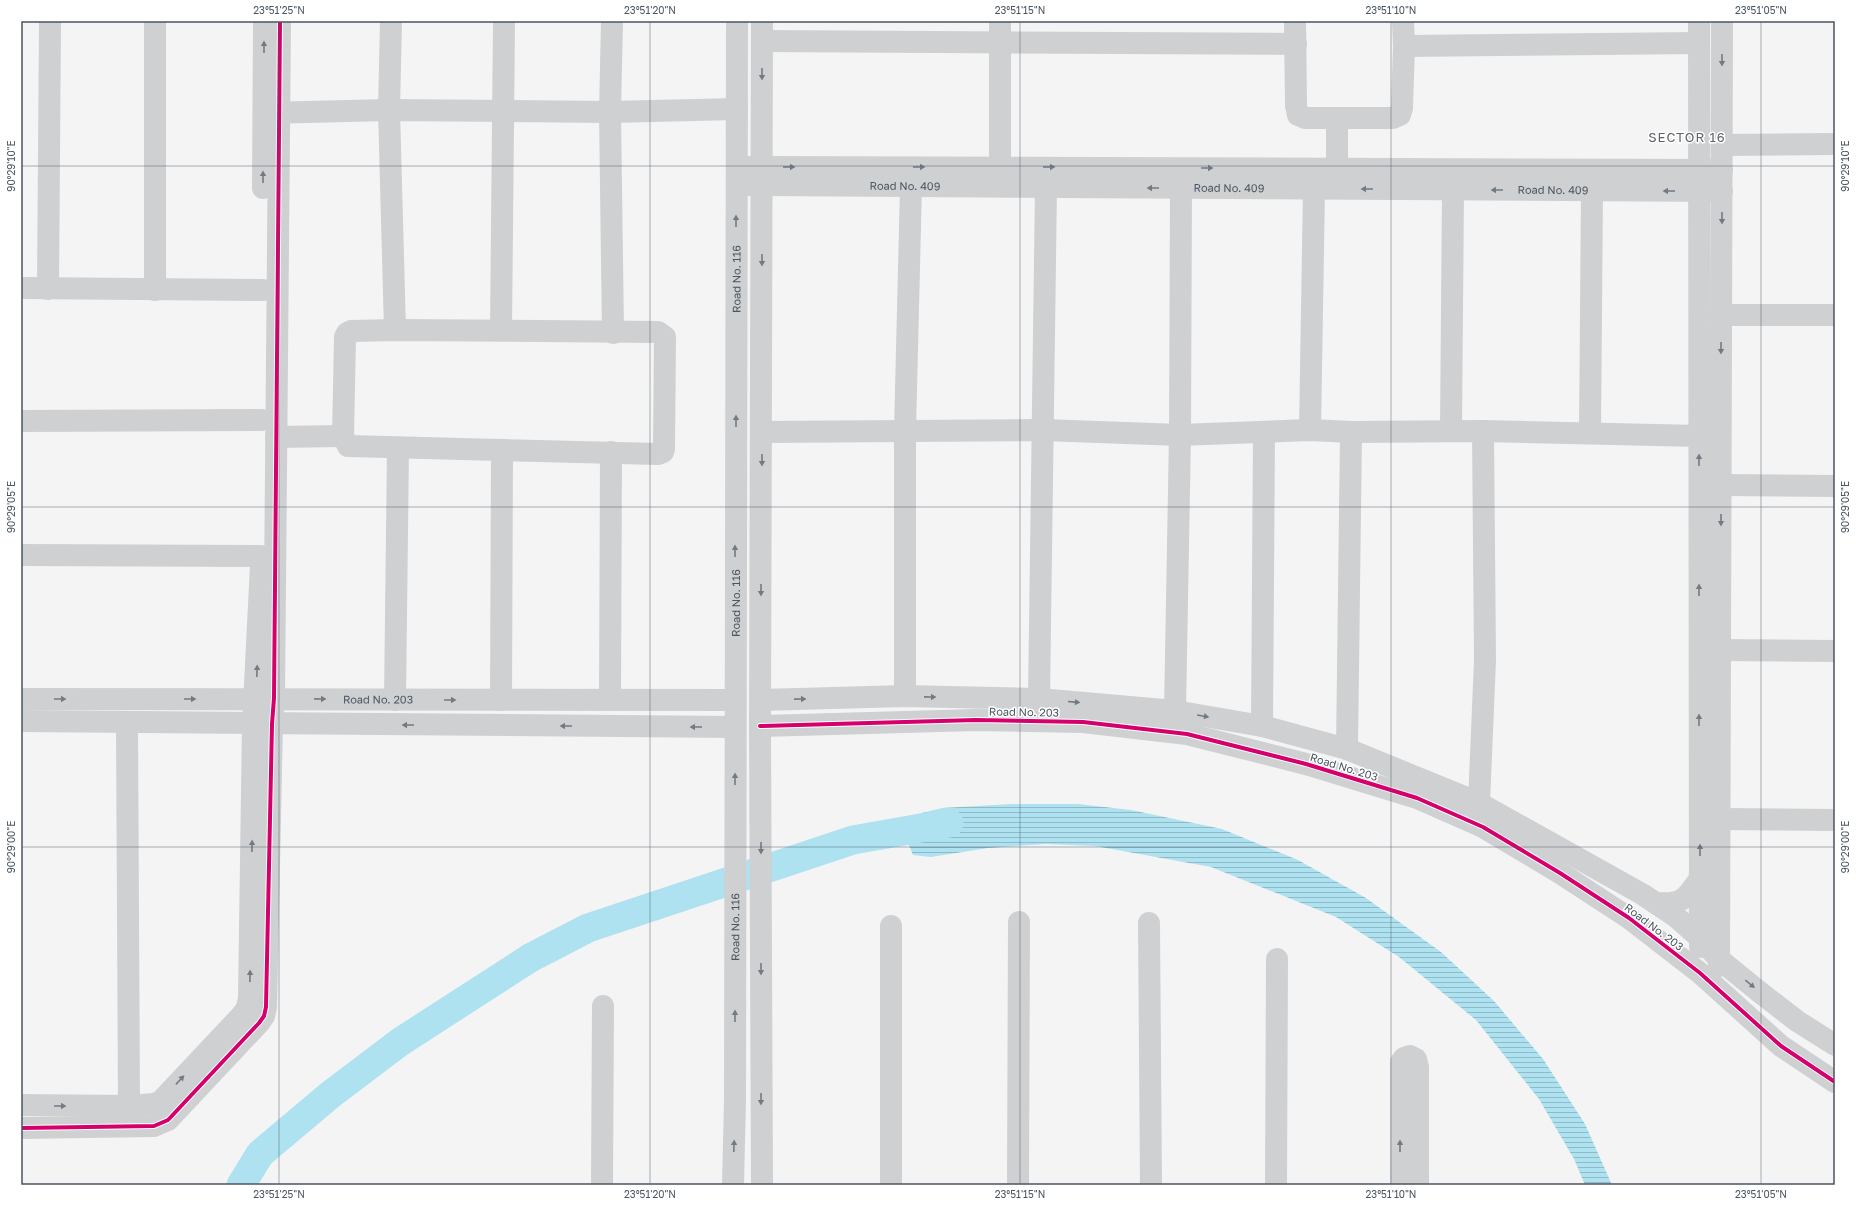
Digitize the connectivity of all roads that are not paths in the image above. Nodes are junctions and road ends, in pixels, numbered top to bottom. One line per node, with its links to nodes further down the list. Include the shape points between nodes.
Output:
1 (50, 21): 41 (street)
2 (155, 21): 42 (street)
3 (264, 21): 22 (street, one-way to 3)
4 (280, 21): 22 (street)
5 (391, 21): 19 (street)
6 (504, 21): 20 (street)
7 (612, 21): 21 (street)
8 (737, 21): 18 (street, Road No. 116)
9 (1295, 21): 16 (street)
10 (1403, 21): 17 (street)
11 (1698, 21): 15 (street)
12 (1722, 21): 25 (street, one-way to 25)
13 (762, 31): 14 (street); 30 (street, one-way to 30)
14 (1000, 32): 16 (street); 31 (street)
15 (1699, 43): 17 (street); 27 (street)
16 (1296, 44): 23 (street, via 1298,115 1305,118)
17 (1404, 46): 23 (street, via 1400,115 1393,118)
18 (737, 109): 21 (street); 29 (street, Road No. 116)
19 (389, 110): 20 (street); 22 (street); 46 (street)
20 (503, 112): 21 (street); 47 (street)
21 (610, 112): 48 (street)
22 (271, 113): 43 (street, one-way to 22); 63 (street)
23 (1337, 119): 26 (street)
24 (1835, 144): 25 (street)
25 (1722, 145): 28 (street)
26 (1337, 168): 27 (street, Road No. 409); 31 (street, Road No. 409, one-way to 26)
27 (1699, 170): 28 (street, Road No. 409); 38 (street)
28 (1722, 170): 39 (street)
29 (736, 176): 30 (street, Road No. 409); 80 (street, Road No. 116, one-way to 29)
30 (762, 176): 31 (street, Road No. 409, one-way to 31); 32 (street, Road No. 409); 56 (street, one-way to 56)
31 (1000, 177): 32 (street, Road No. 409); 33 (street, Road No. 409)
32 (911, 186): 53 (street)
33 (1046, 187): 34 (street, Road No. 409, one-way to 33); 51 (street)
34 (1180, 188): 35 (street, Road No. 409); 60 (street)
35 (1314, 189): 36 (street, Road No. 409, one-way to 35); 52 (street)
36 (1453, 190): 37 (street, Road No. 409, one-way to 36); 54 (street)
37 (1592, 191): 38 (street, Road No. 409, one-way to 37); 59 (street)
38 (1699, 191): 39 (street, Road No. 409); 62 (street)
39 (1722, 191): 44 (street, one-way to 44)
40 (21, 288): 41 (street)
41 (48, 288): 42 (street)
42 (155, 290): 43 (street)
43 (263, 290): 49 (street)
44 (1721, 314): 45 (street); 67 (street, one-way to 67)
45 (1835, 315)
46 (395, 330): 47 (street); 61 (street, via 351,331 345,337)
47 (501, 330): 48 (street)
48 (613, 333): 66 (street, via 658,332 665,337 665,443 662,452 658,454)
49 (262, 420): 50 (street); 70 (street)
50 (21, 421)
51 (1043, 430): 53 (street); 60 (street); 76 (street)
52 (1310, 430): 57 (street); 58 (street)
53 (905, 431): 56 (street); 73 (street)
54 (1451, 431): 55 (street); 58 (street)
55 (1482, 431): 59 (street); 90 (street, via 1485,660)
56 (762, 432): 81 (street, one-way to 81)
57 (1264, 432): 60 (street); 87 (street)
58 (1351, 432): 89 (street)
59 (1590, 433): 62 (street)
60 (1180, 434): 82 (street)
61 (343, 436): 63 (street); 64 (street, via 348,446)
62 (1699, 436): 93 (street, one-way to 62)
63 (276, 437): 74 (street)
64 (398, 448): 65 (street); 77 (street)
65 (502, 450): 66 (street); 78 (street)
66 (611, 452): 79 (street)
67 (1721, 485): 68 (street); 71 (street, one-way to 71)
68 (1835, 486)
69 (21, 555): 70 (street)
70 (261, 556): 74 (street, one-way to 70)
71 (1720, 650): 72 (street); 91 (street)
72 (1835, 651)
73 (905, 696): 76 (street, one-way to 76); 81 (street, one-way to 73)
74 (265, 698): 75 (street, Road No. 203, one-way to 74); 77 (street, Road No. 203, one-way to 77); 85 (street)
75 (21, 699)
76 (1039, 699): 82 (street, one-way to 82)
77 (395, 700): 78 (street, Road No. 203, one-way to 78)
78 (501, 700): 79 (street, Road No. 203)
79 (610, 700): 80 (street, Road No. 203)
80 (735, 700): 88 (street, Road No. 116)
81 (761, 700): 86 (street)
82 (1175, 712): 87 (street, one-way to 87)
83 (21, 721): 84 (street)
84 (127, 722): 85 (street); 107 (street)
85 (263, 724): 88 (street, one-way to 85); 107 (street, one-way to 85, via 161,1101 247,1008); 108 (street, via 266,1007 264,1016 168,1120 160,1125)
86 (760, 726): 101 (street, Road No. 203, via 976,720 1083,722 1187,734 1306,764 1417,798 1483,827 1629,918); 111 (street, one-way to 111)
87 (1262, 726): 89 (street)
88 (735, 727): 110 (street, Road No. 116, one-way to 88)
89 (1347, 749): 90 (street)
90 (1478, 803): 94 (street)
91 (1720, 820): 92 (street); 100 (street)
92 (1835, 820)
93 (1700, 878): 94 (street, via 1683,899 1672,904); 98 (street)
94 (1656, 903): 98 (street)
95 (1019, 922): 113 (street)
96 (1149, 924): 114 (street)
97 (891, 926): 112 (street)
98 (1700, 938): 100 (street); 101 (street)
99 (1277, 959): 115 (street)
100 (1719, 959): 102 (street); 104 (street, one-way to 104, via 1797,1021)
101 (1700, 972): 102 (street, Road No. 203)
102 (1719, 990): 105 (street, Road No. 203, via 1781,1046)
103 (603, 1006): 109 (street)
104 (1835, 1045)
105 (1835, 1082)
106 (21, 1105): 107 (street, one-way to 107)
107 (129, 1106)
108 (21, 1128)
109 (602, 1185)
110 (733, 1185)
111 (762, 1185)
112 (891, 1185)
113 (1018, 1185)
114 (1151, 1185)
115 (1276, 1185)
116 (1401, 1185): 117 (street, one-way to 117, via 1401,1062 1410,1056 1416,1059 1418,1066)
117 (1418, 1185)

